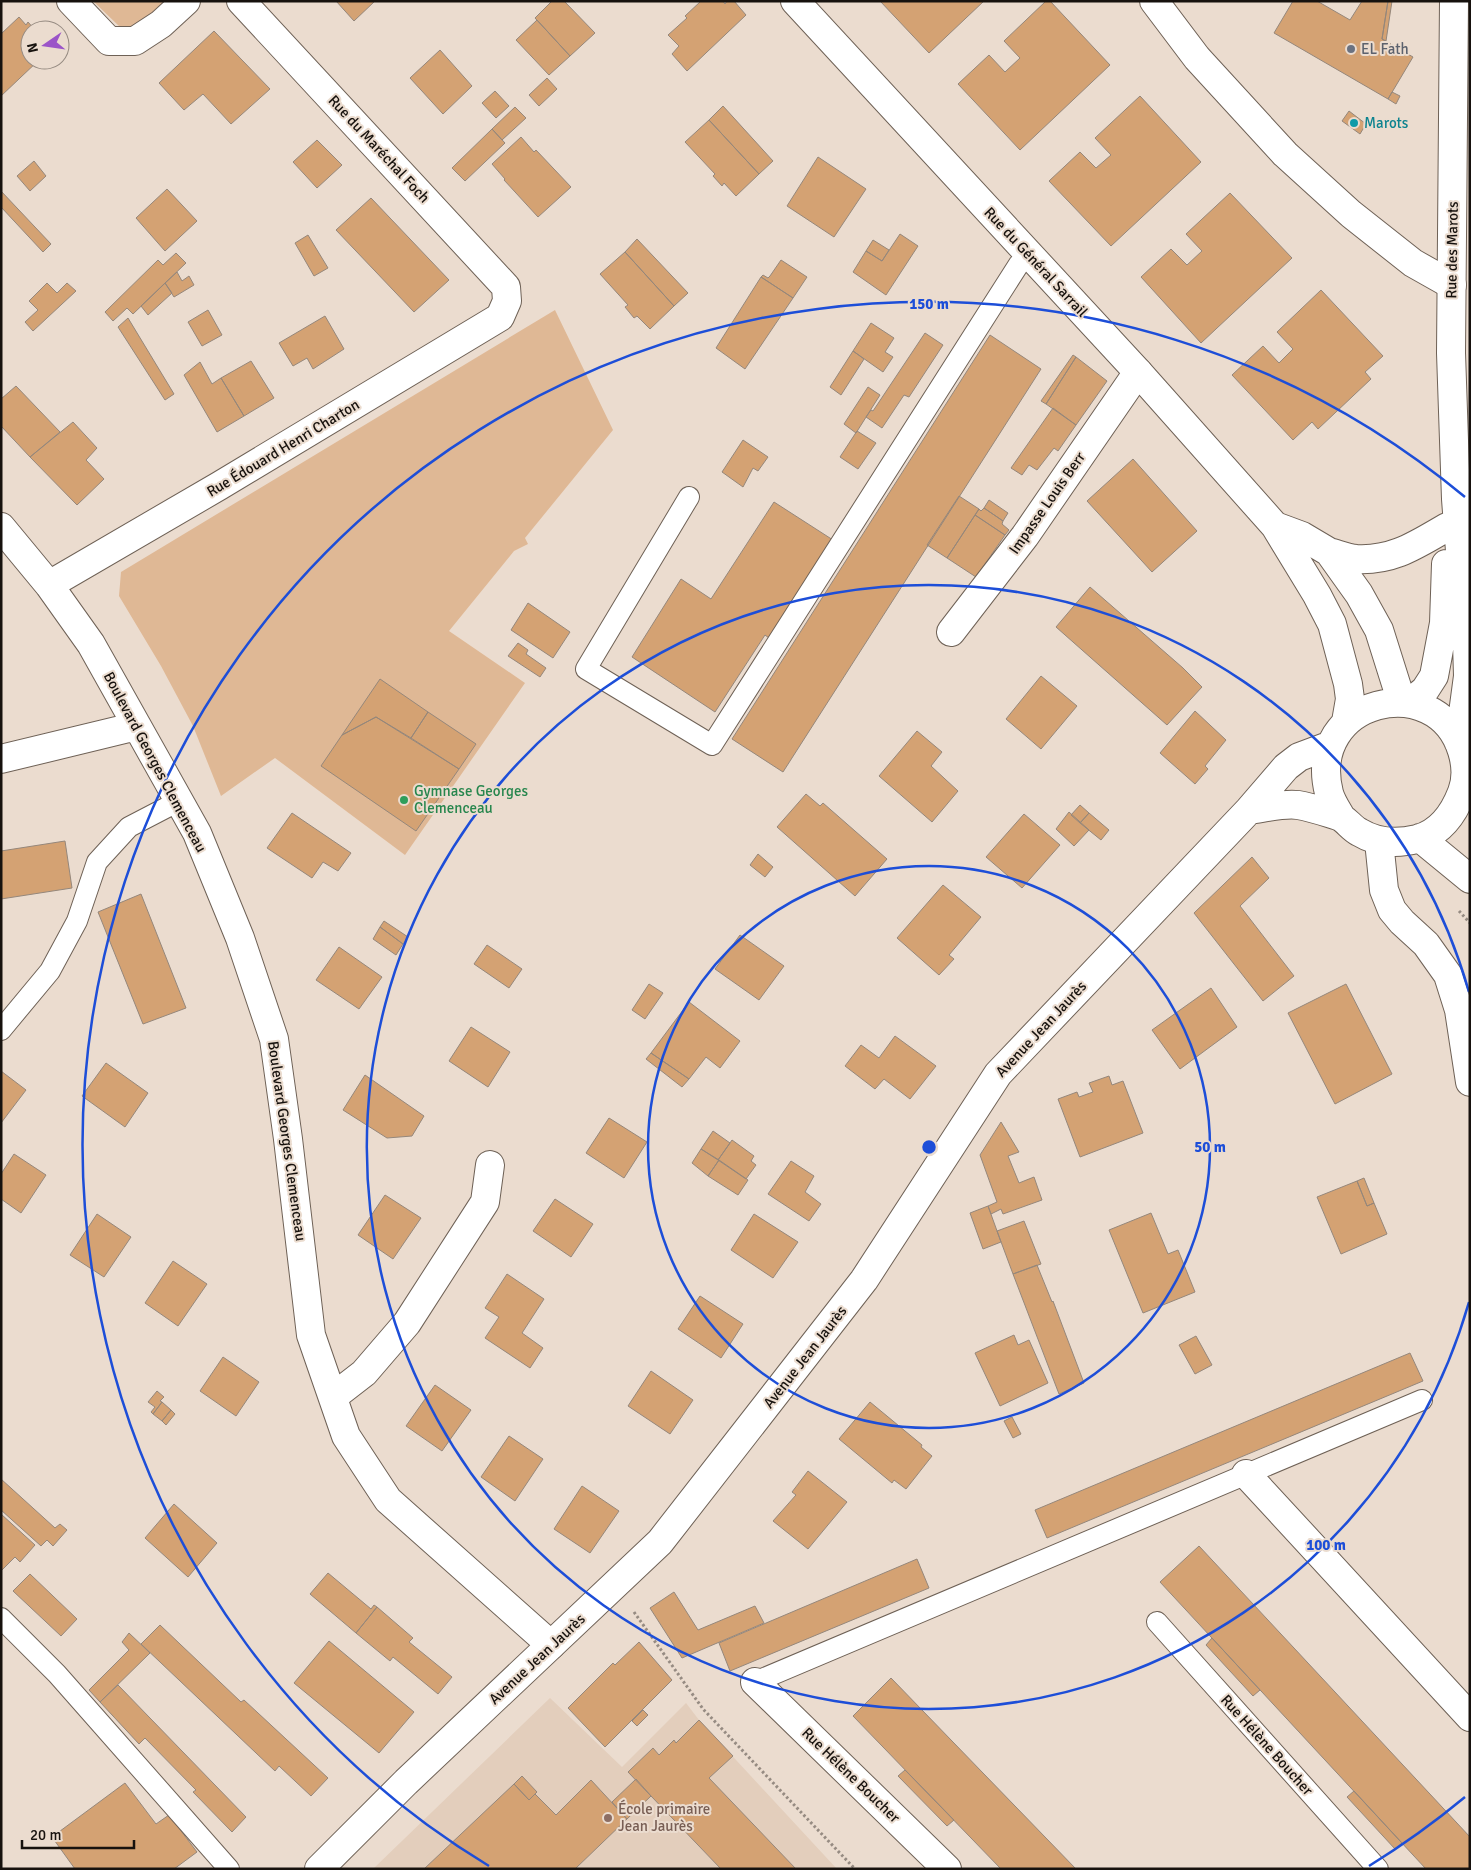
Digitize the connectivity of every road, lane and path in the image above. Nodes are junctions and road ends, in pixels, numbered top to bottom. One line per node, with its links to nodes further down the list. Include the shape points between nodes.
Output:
1 (71, 1): 2 (street, via 109,40 135,41 161,24)
2 (186, 1)
3 (241, 1): 9 (street, Rue du Maréchal Foch, via 506,287)
4 (795, 1): 7 (street, Rue du Général Sarrail)
5 (1154, 1): 8 (street, via 1197,58 1285,154 1351,214 1413,263)
6 (1454, 1): 8 (street, Rue des Marots)
7 (1028, 255): 11 (street, Rue du Général Sarrail); 12 (lane, via 712,745 586,669)
8 (1452, 285): 10 (street, Rue des Marots)
9 (507, 301): 18 (street, Rue Édouard Henri Charton, via 500,318)
10 (1461, 321): 13 (street, Rue des Marots, via 1451,353)
11 (1138, 372): 15 (street, Rue du Général Sarrail); 19 (street, Impasse Louis Berr, via 1025,536)
12 (689, 497)
13 (1456, 500): 16 (street, Rue des Marots); 23 (street, Rue des Marots, via 1468,659)
14 (1, 526): 18 (street, Boulevard Georges Clemenceau)
15 (1274, 526): 17 (street, Rue du Général Sarrail, via 1302,536); 21 (street, Rue du Général Sarrail, via 1332,624 1348,684 1350,699)
16 (1447, 527): 17 (street, Rue du Général Sarrail, via 1386,558 1354,558); 20 (street, Rue des Marots, via 1444,622 1438,660 1434,676 1425,690)
17 (1329, 552): 20 (street, Rue du Général Sarrail, via 1360,594 1379,630)
18 (49, 585): 22 (street, Boulevard Georges Clemenceau, via 92,644)
19 (951, 632)
20 (1406, 703): 21 (street, via 1386,703 1365,709); 23 (street, via 1430,711 1448,725)
21 (1346, 722): 24 (street)
22 (138, 726): 25 (street); 27 (street, Boulevard Georges Clemenceau)
23 (1459, 743): 26 (street, via 1466,765)
24 (1331, 746): 28 (street, Avenue Jean Jaurès, via 1299,757 1286,767); 29 (street, via 1326,770 1329,795)
25 (1, 759)
26 (1467, 796): 30 (street, via 1440,827)
27 (179, 801): 33 (lane, via 128,827 97,862 77,922 50,971); 36 (street, Boulevard Georges Clemenceau, via 197,833 240,938 274,1039 312,1335)
28 (1249, 810): 29 (street, via 1296,804); 39 (street, Avenue Jean Jaurès, via 998,1074 864,1280 660,1542)
29 (1341, 817): 31 (street, via 1358,832)
30 (1420, 838): 31 (street, via 1400,843); 32 (street)
31 (1379, 841): 34 (street, via 1384,890 1392,910 1426,944 1448,975 1459,1010)
32 (1470, 879)
33 (1, 1030)
34 (1470, 1082)
35 (490, 1165): 36 (street, via 485,1202 407,1323 364,1373)
36 (333, 1397): 42 (street, Boulevard Georges Clemenceau, via 346,1436 388,1500)
37 (1422, 1400): 38 (lane)
38 (1246, 1474): 43 (lane); 44 (street)
39 (615, 1585): 42 (street, Avenue Jean Jaurès); 47 (path, via 703,1710)
40 (1, 1618): 45 (lane, via 57,1674)
41 (1157, 1622): 49 (lane, Rue Hélène Boucher)
42 (551, 1645): 46 (street, Avenue Jean Jaurès)
43 (755, 1682): 48 (street, Rue Hélène Boucher)
44 (1470, 1717)
45 (229, 1869)
46 (319, 1869)
47 (855, 1869)
48 (947, 1869)
49 (1378, 1869)

